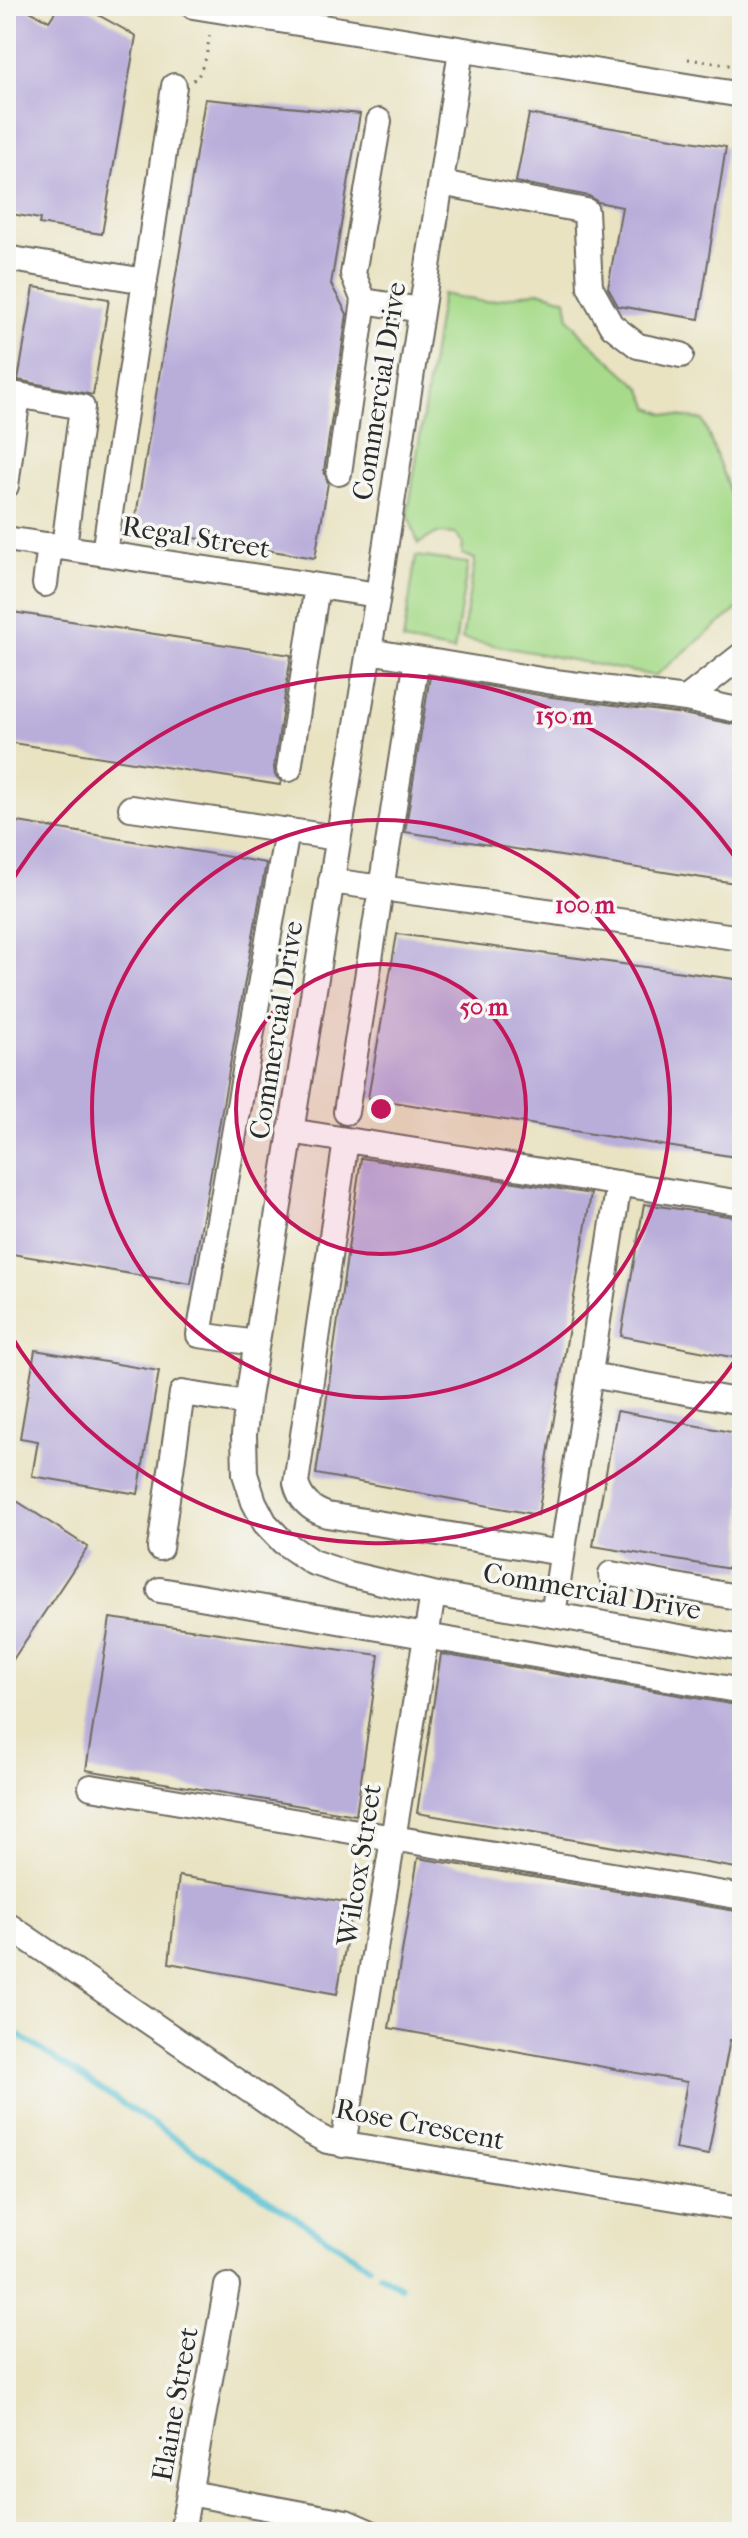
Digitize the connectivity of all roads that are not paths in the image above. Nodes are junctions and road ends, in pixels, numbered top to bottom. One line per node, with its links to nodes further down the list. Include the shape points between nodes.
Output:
1 (193, 6): 2 (street)
2 (461, 50): 4 (street); 6 (street, Commercial Drive)
3 (174, 86): 8 (street)
4 (742, 95)
5 (379, 121): 9 (street, via 353,274)
6 (441, 183): 10 (street, Commercial Drive); 11 (street, via 586,211 590,287 611,325 638,346)
7 (6, 258): 8 (street)
8 (145, 281): 17 (street)
9 (364, 301): 10 (street); 13 (street)
10 (421, 310): 20 (street, Commercial Drive)
11 (681, 355)
12 (12, 388): 14 (street); 16 (street, via 82,407)
13 (339, 473)
14 (6, 486)
15 (6, 539): 16 (street, Regal Street)
16 (57, 546): 17 (street, Regal Street); 18 (street)
17 (104, 553): 19 (street, Regal Street)
18 (45, 584)
19 (317, 586): 20 (street, Regal Street); 26 (street)
20 (378, 595): 21 (street, Commercial Drive)
21 (369, 651): 23 (street); 29 (street, Commercial Drive)
22 (742, 655): 24 (street)
23 (417, 659): 24 (street); 31 (street)
24 (686, 699): 25 (street)
25 (742, 711)
26 (289, 769)
27 (131, 808): 28 (street)
28 (287, 831): 29 (street); 38 (street, via 199,1335)
29 (338, 838): 30 (street, Commercial Drive)
30 (331, 881): 31 (street); 34 (street, Commercial Drive)
31 (380, 888): 32 (street); 33 (street)
32 (742, 938)
33 (346, 1112)
34 (290, 1131): 35 (street); 38 (street, Commercial Drive)
35 (346, 1140): 36 (street); 43 (street, via 298,1493 327,1515)
36 (619, 1183): 37 (street); 39 (street)
37 (742, 1203)
38 (256, 1343): 41 (street, Commercial Drive)
39 (590, 1375): 40 (street); 43 (street)
40 (742, 1402)
41 (247, 1403): 42 (street, via 182,1393); 46 (street, Commercial Drive, via 245,1474 265,1523 283,1542 312,1562)
42 (160, 1548)
43 (562, 1553): 48 (street)
44 (611, 1574): 47 (street)
45 (160, 1590): 49 (street)
46 (433, 1594): 48 (street, Commercial Drive); 49 (street, Wilcox Street)
47 (742, 1598)
48 (553, 1615): 50 (street, Commercial Drive)
49 (426, 1637): 51 (street); 53 (street, Wilcox Street)
50 (742, 1648)
51 (742, 1691)
52 (91, 1787): 53 (street)
53 (393, 1839): 54 (street); 56 (street, Wilcox Street)
54 (742, 1897)
55 (6, 1924): 56 (street, Rose Crescent, via 312,2133)
56 (343, 2145): 57 (street, Rose Crescent)
57 (742, 2209)
58 (227, 2286): 59 (street, Elaine Street)
59 (189, 2493): 60 (street, Elaine Street); 61 (street, via 346,2522)
60 (182, 2532)
61 (369, 2532)

